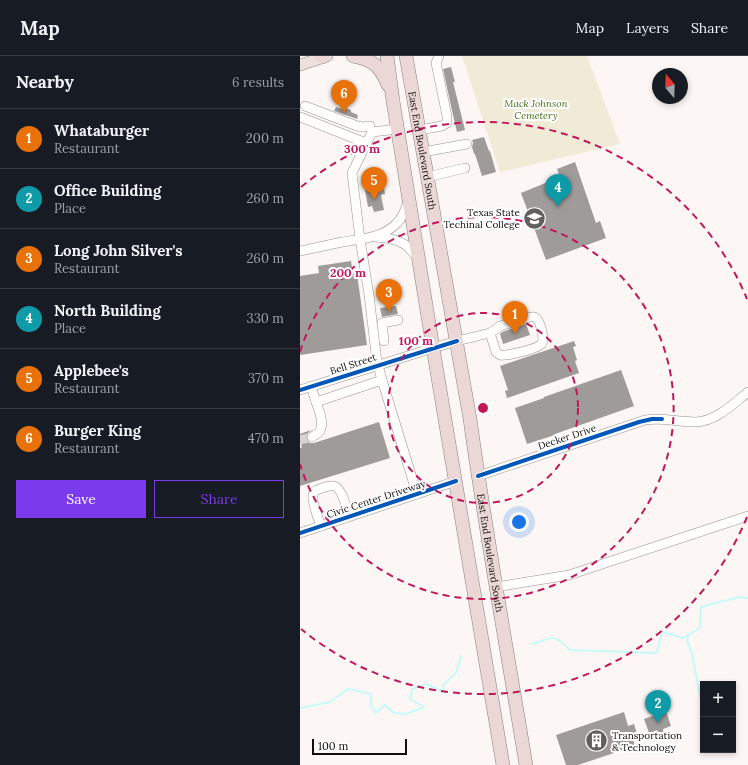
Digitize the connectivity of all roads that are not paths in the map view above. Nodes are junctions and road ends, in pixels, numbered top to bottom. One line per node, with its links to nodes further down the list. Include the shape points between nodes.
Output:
1 (324, 56): 6 (main road)
2 (353, 56): 7 (highway, via 368,60 381,71)
3 (387, 56): 7 (highway, East End Boulevard South)
4 (406, 56): 12 (highway, East End Boulevard South)
5 (439, 56): 12 (street, via 436,63 447,123)
6 (300, 65)
7 (393, 101): 11 (highway, East End Boulevard South)
8 (305, 106): 10 (street, via 357,126)
9 (300, 117): 13 (street)
10 (370, 126)
11 (398, 128): 13 (street, via 372,132); 18 (highway, East End Boulevard South)
12 (419, 130): 15 (highway, East End Boulevard South)
13 (366, 143): 20 (street, via 352,174)
14 (467, 144): 15 (street)
15 (423, 152): 17 (highway, East End Boulevard South)
16 (465, 168): 17 (street)
17 (427, 177): 26 (highway, East End Boulevard South)
18 (409, 200): 19 (street, via 397,223); 22 (highway, East End Boulevard South)
19 (375, 237): 20 (street); 22 (street, via 402,242)
20 (360, 239): 21 (street); 28 (street)
21 (300, 251)
22 (419, 259): 27 (highway, East End Boulevard South)
23 (398, 320): 25 (street, via 382,323)
24 (490, 333): 24 (street, Bell Street, via 498,355 533,348 543,342 540,323 535,317 508,323); 26 (street, Bell Street)
25 (384, 341)
26 (457, 341): 27 (street, Bell Street); 35 (highway, East End Boulevard South)
27 (433, 348): 28 (street, Bell Street); 36 (highway, East End Boulevard South)
28 (378, 365): 29 (street); 30 (street, Bell Street)
29 (382, 380): 33 (street); 37 (street)
30 (311, 386): 31 (street, Bell Street); 33 (street)
31 (300, 390)
32 (748, 392): 35 (street, Decker Drive, via 721,413 703,421 652,419 639,422)
33 (316, 402): 34 (street, via 322,422 319,433)
34 (312, 437)
35 (478, 476): 42 (highway, East End Boulevard South)
36 (456, 481): 37 (street, Civic Center Driveway); 43 (highway, East End Boulevard South)
37 (417, 494): 38 (street, Civic Center Driveway)
38 (349, 516): 40 (street, Civic Center Driveway); 40 (street, via 338,488 323,488 314,492 313,496)
39 (748, 516): 42 (street, via 569,575)
40 (321, 526): 41 (street, Civic Center Driveway)
41 (300, 533)
42 (496, 587): 43 (highway); 45 (highway, East End Boulevard South)
43 (473, 590): 44 (highway, East End Boulevard South)
44 (503, 765)
45 (526, 765)

